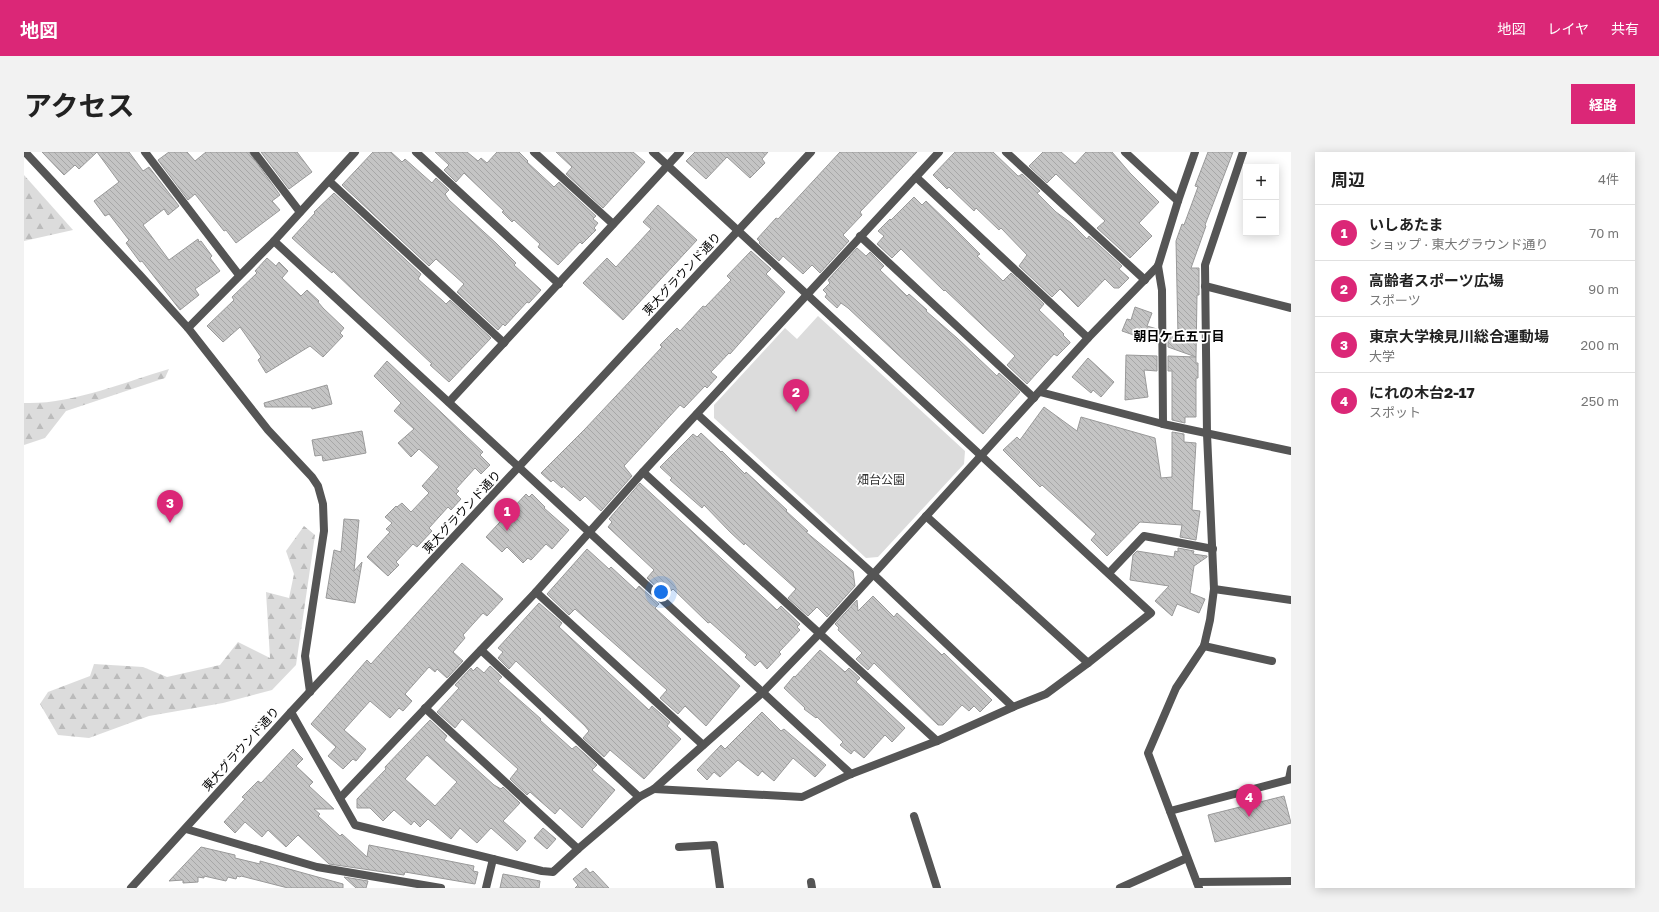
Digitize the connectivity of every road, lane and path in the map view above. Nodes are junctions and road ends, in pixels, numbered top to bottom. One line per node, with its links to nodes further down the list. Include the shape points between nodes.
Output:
1 (25, 152): 31 (street)
2 (145, 152): 25 (street)
3 (254, 152): 19 (street)
4 (355, 152): 17 (street)
5 (416, 152): 27 (street)
6 (534, 152): 20 (street)
7 (653, 152): 15 (street)
8 (680, 152): 15 (street)
9 (811, 152): 21 (street, 東大グラウンド通り)
10 (939, 152): 16 (street)
11 (1006, 152): 26 (street)
12 (1125, 152): 18 (street)
13 (1195, 152): 18 (street)
14 (1243, 152): 28 (street, via 1205,265)
15 (668, 166): 20 (street); 21 (street)
16 (916, 177): 22 (street); 32 (street)
17 (329, 181): 19 (street); 33 (street)
18 (1178, 201): 24 (street)
19 (300, 212): 23 (street)
20 (613, 224): 27 (street)
21 (738, 232): 29 (street); 41 (street, 東大グラウンド通り)
22 (860, 236): 29 (street); 34 (street)
23 (274, 241): 25 (street); 35 (street)
24 (1158, 266): 26 (street); 37 (street, via 1162,290)
25 (240, 275): 31 (street)
26 (1145, 280): 32 (street)
27 (559, 284): 33 (street)
28 (1205, 286): 30 (street); 38 (street)
29 (806, 295): 36 (street); 40 (street)
30 (1291, 308)
31 (188, 328): 56 (street, via 268,430 318,486 325,515 305,656)
32 (1088, 338): 34 (street)
33 (504, 343): 35 (street)
34 (1037, 395): 37 (street); 40 (street)
35 (449, 402): 41 (street)
36 (697, 414): 42 (street); 47 (street)
37 (1163, 424): 38 (street)
38 (1207, 434): 39 (street); 45 (street)
39 (1291, 451)
40 (982, 456): 43 (street); 46 (street)
41 (519, 468): 44 (street); 56 (street, 東大グラウンド通り)
42 (643, 472): 44 (street); 51 (street)
43 (926, 516): 47 (street); 55 (street)
44 (589, 532): 49 (street); 57 (street)
45 (1213, 549): 46 (street, via 1144,536); 48 (street)
46 (1109, 573): 55 (street, via 1151,613)
47 (873, 574): 51 (street); 58 (street)
48 (1214, 589): 50 (street); 52 (street)
49 (536, 592): 53 (street); 62 (street)
50 (1291, 600)
51 (819, 634): 57 (street); 61 (street)
52 (1204, 646): 54 (street); 69 (street, via 1176,688 1148,753)
53 (481, 650): 59 (street); 67 (street)
54 (1272, 661)
55 (1088, 663): 58 (street, via 1046,694)
56 (310, 692): 60 (street, 東大グラウンド通り)
57 (762, 693): 62 (street); 64 (street)
58 (1013, 707): 61 (street)
59 (425, 708): 68 (street); 73 (street)
60 (291, 712): 68 (street); 71 (street, 東大グラウンド通り)
61 (937, 741): 64 (street)
62 (702, 745): 66 (street)
63 (1291, 769): 65 (street)
64 (851, 774): 66 (street, via 802,797)
65 (1290, 779): 69 (street)
66 (654, 789): 67 (street)
67 (639, 797): 73 (street)
68 (340, 798): 75 (street, via 356,825)
69 (1170, 811): 74 (street)
70 (914, 816): 82 (street)
71 (186, 829): 78 (street, 東大グラウンド通り); 79 (street, via 317,867)
72 (679, 847): 81 (street, via 714,845)
73 (578, 848): 75 (street, via 553,872 542,872)
74 (1187, 858): 77 (street); 83 (street)
75 (493, 859): 80 (street)
76 (1291, 881): 77 (street)
77 (1198, 885)
78 (131, 888)
79 (441, 888)
80 (486, 888)
81 (720, 888)
82 (937, 888)
83 (1120, 888)

